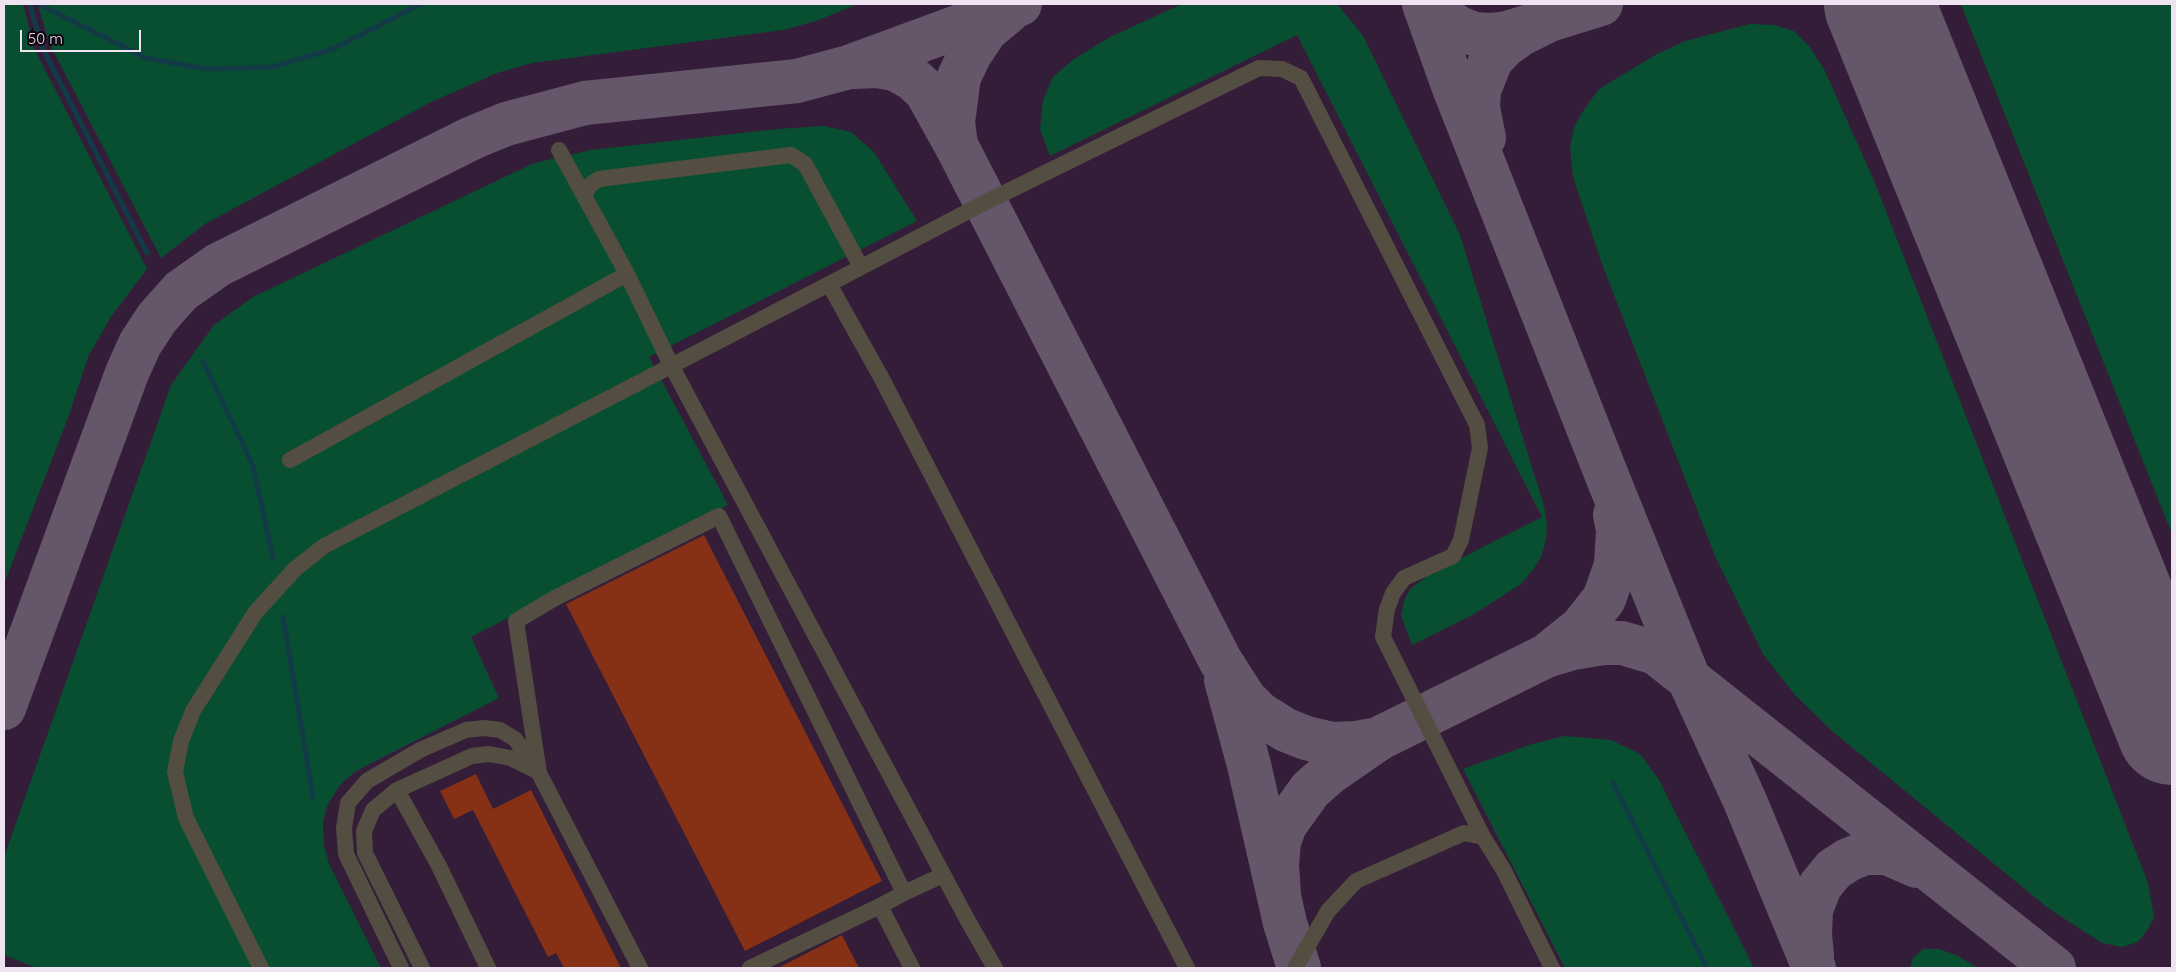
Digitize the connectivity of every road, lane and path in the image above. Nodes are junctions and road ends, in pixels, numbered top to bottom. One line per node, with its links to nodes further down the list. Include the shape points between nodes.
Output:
1 (559, 150): 2 (lane)
2 (584, 195): 3 (lane, via 599,179 791,156 805,164); 4 (lane)
3 (861, 267): 5 (lane); 10 (lane, via 1259,68 1282,69 1301,78 1478,425 1480,448 1461,540 1453,556 1404,578 1386,609 1383,637)
4 (627, 274): 6 (lane); 7 (lane)
5 (829, 284): 6 (lane); 22 (lane)
6 (671, 365): 11 (lane); 14 (lane, via 324,546 295,569 256,613 193,711 181,741 175,772 186,818)
7 (290, 460)
8 (539, 772): 9 (lane, via 511,758 490,754 472,756); 12 (lane, via 516,621 719,516); 15 (lane, via 515,739 507,734 484,728 466,730 420,750 366,781 348,803 344,828 346,854); 18 (lane)
9 (397, 790): 16 (lane, via 373,810 364,832 365,853); 17 (lane, via 439,866)
10 (1483, 837): 23 (lane, via 1464,833 1356,881 1328,911); 24 (lane, via 1503,869)
11 (943, 875): 12 (lane); 21 (lane)
12 (904, 893): 13 (lane)
13 (880, 906): 19 (lane); 20 (lane)
14 (262, 968)
15 (401, 968)
16 (422, 968)
17 (488, 968)
18 (640, 968)
19 (750, 968)
20 (912, 968)
21 (995, 968)
22 (1187, 968)
23 (1295, 968)
24 (1552, 968)

